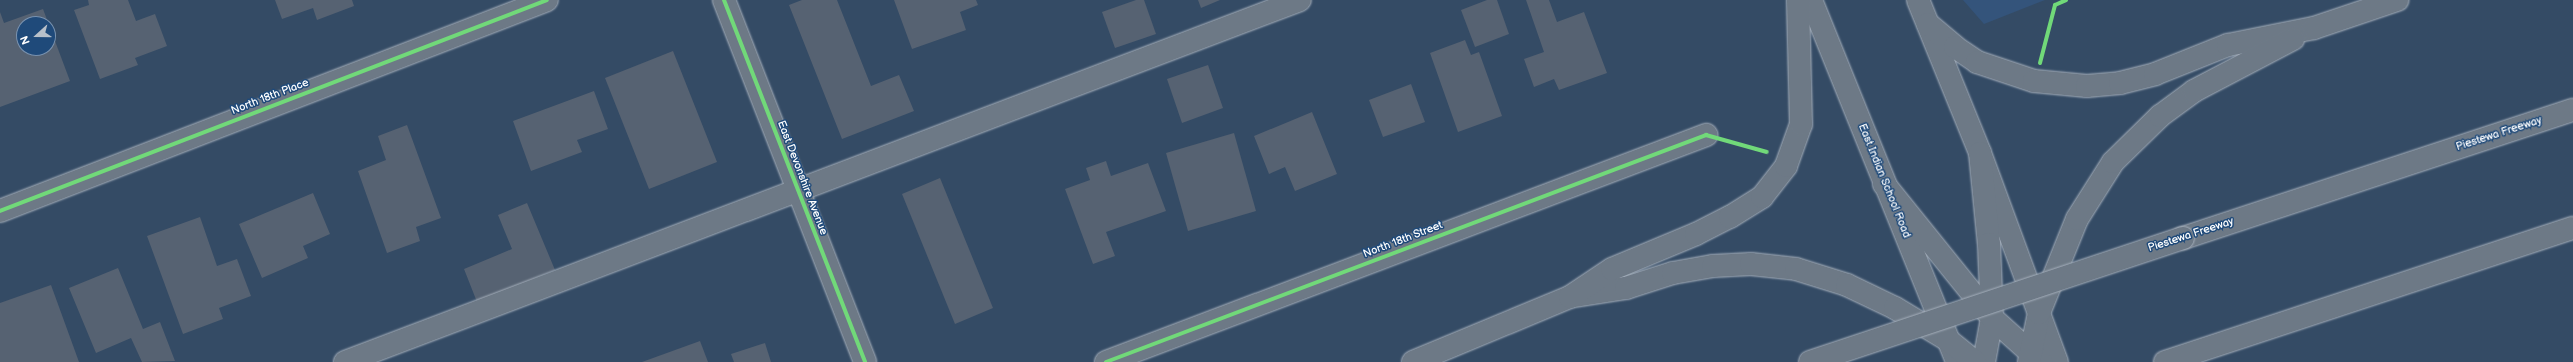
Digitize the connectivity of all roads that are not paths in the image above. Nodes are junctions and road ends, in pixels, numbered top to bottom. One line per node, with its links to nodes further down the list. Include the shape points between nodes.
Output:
1 (547, 0): 15 (main road, North 18th Place)
2 (724, 0): 14 (main road, East Devonshire Avenue)
3 (1300, 0): 14 (main road)
4 (1798, 0): 17 (main road, via 1802,124 1786,166 1762,197 1730,217 1612,268)
5 (1811, 0): 13 (main road, East Indian School Road)
6 (1918, 0): 8 (main road)
7 (2398, 0): 9 (main road)
8 (1928, 24): 9 (main road, via 1954,47 1977,62 2034,80 2087,86 2120,83 2155,74 2228,44); 12 (main road)
9 (2314, 28): 18 (main road, via 2194,91 2160,116 2113,162 2077,219)
10 (2573, 110): 26 (main road, Piestewa Freeway, bridge)
11 (1706, 135): 24 (main road, North 18th Street)
12 (1980, 154): 18 (main road); 19 (main road, via 1989,244)
13 (1884, 184): 19 (main road); 20 (main road, East Indian School Road)
14 (798, 191): 22 (main road); 23 (main road, East Devonshire Avenue)
15 (0, 211)
16 (2573, 228): 31 (main road)
17 (1570, 297): 20 (main road, via 1626,288 1673,273 1713,266 1751,264 1796,269 1860,290); 25 (main road)
18 (2039, 314): 21 (main road); 30 (main road)
19 (1992, 318): 21 (main road); 29 (main road)
20 (1948, 340): 27 (main road, East Indian School Road); 28 (main road)
21 (2034, 360)
22 (345, 362)
23 (865, 362)
24 (1106, 362)
25 (1413, 362)
26 (1810, 362)
27 (1956, 362)
28 (1975, 362)
29 (1984, 362)
30 (2057, 362)
31 (2164, 362)

